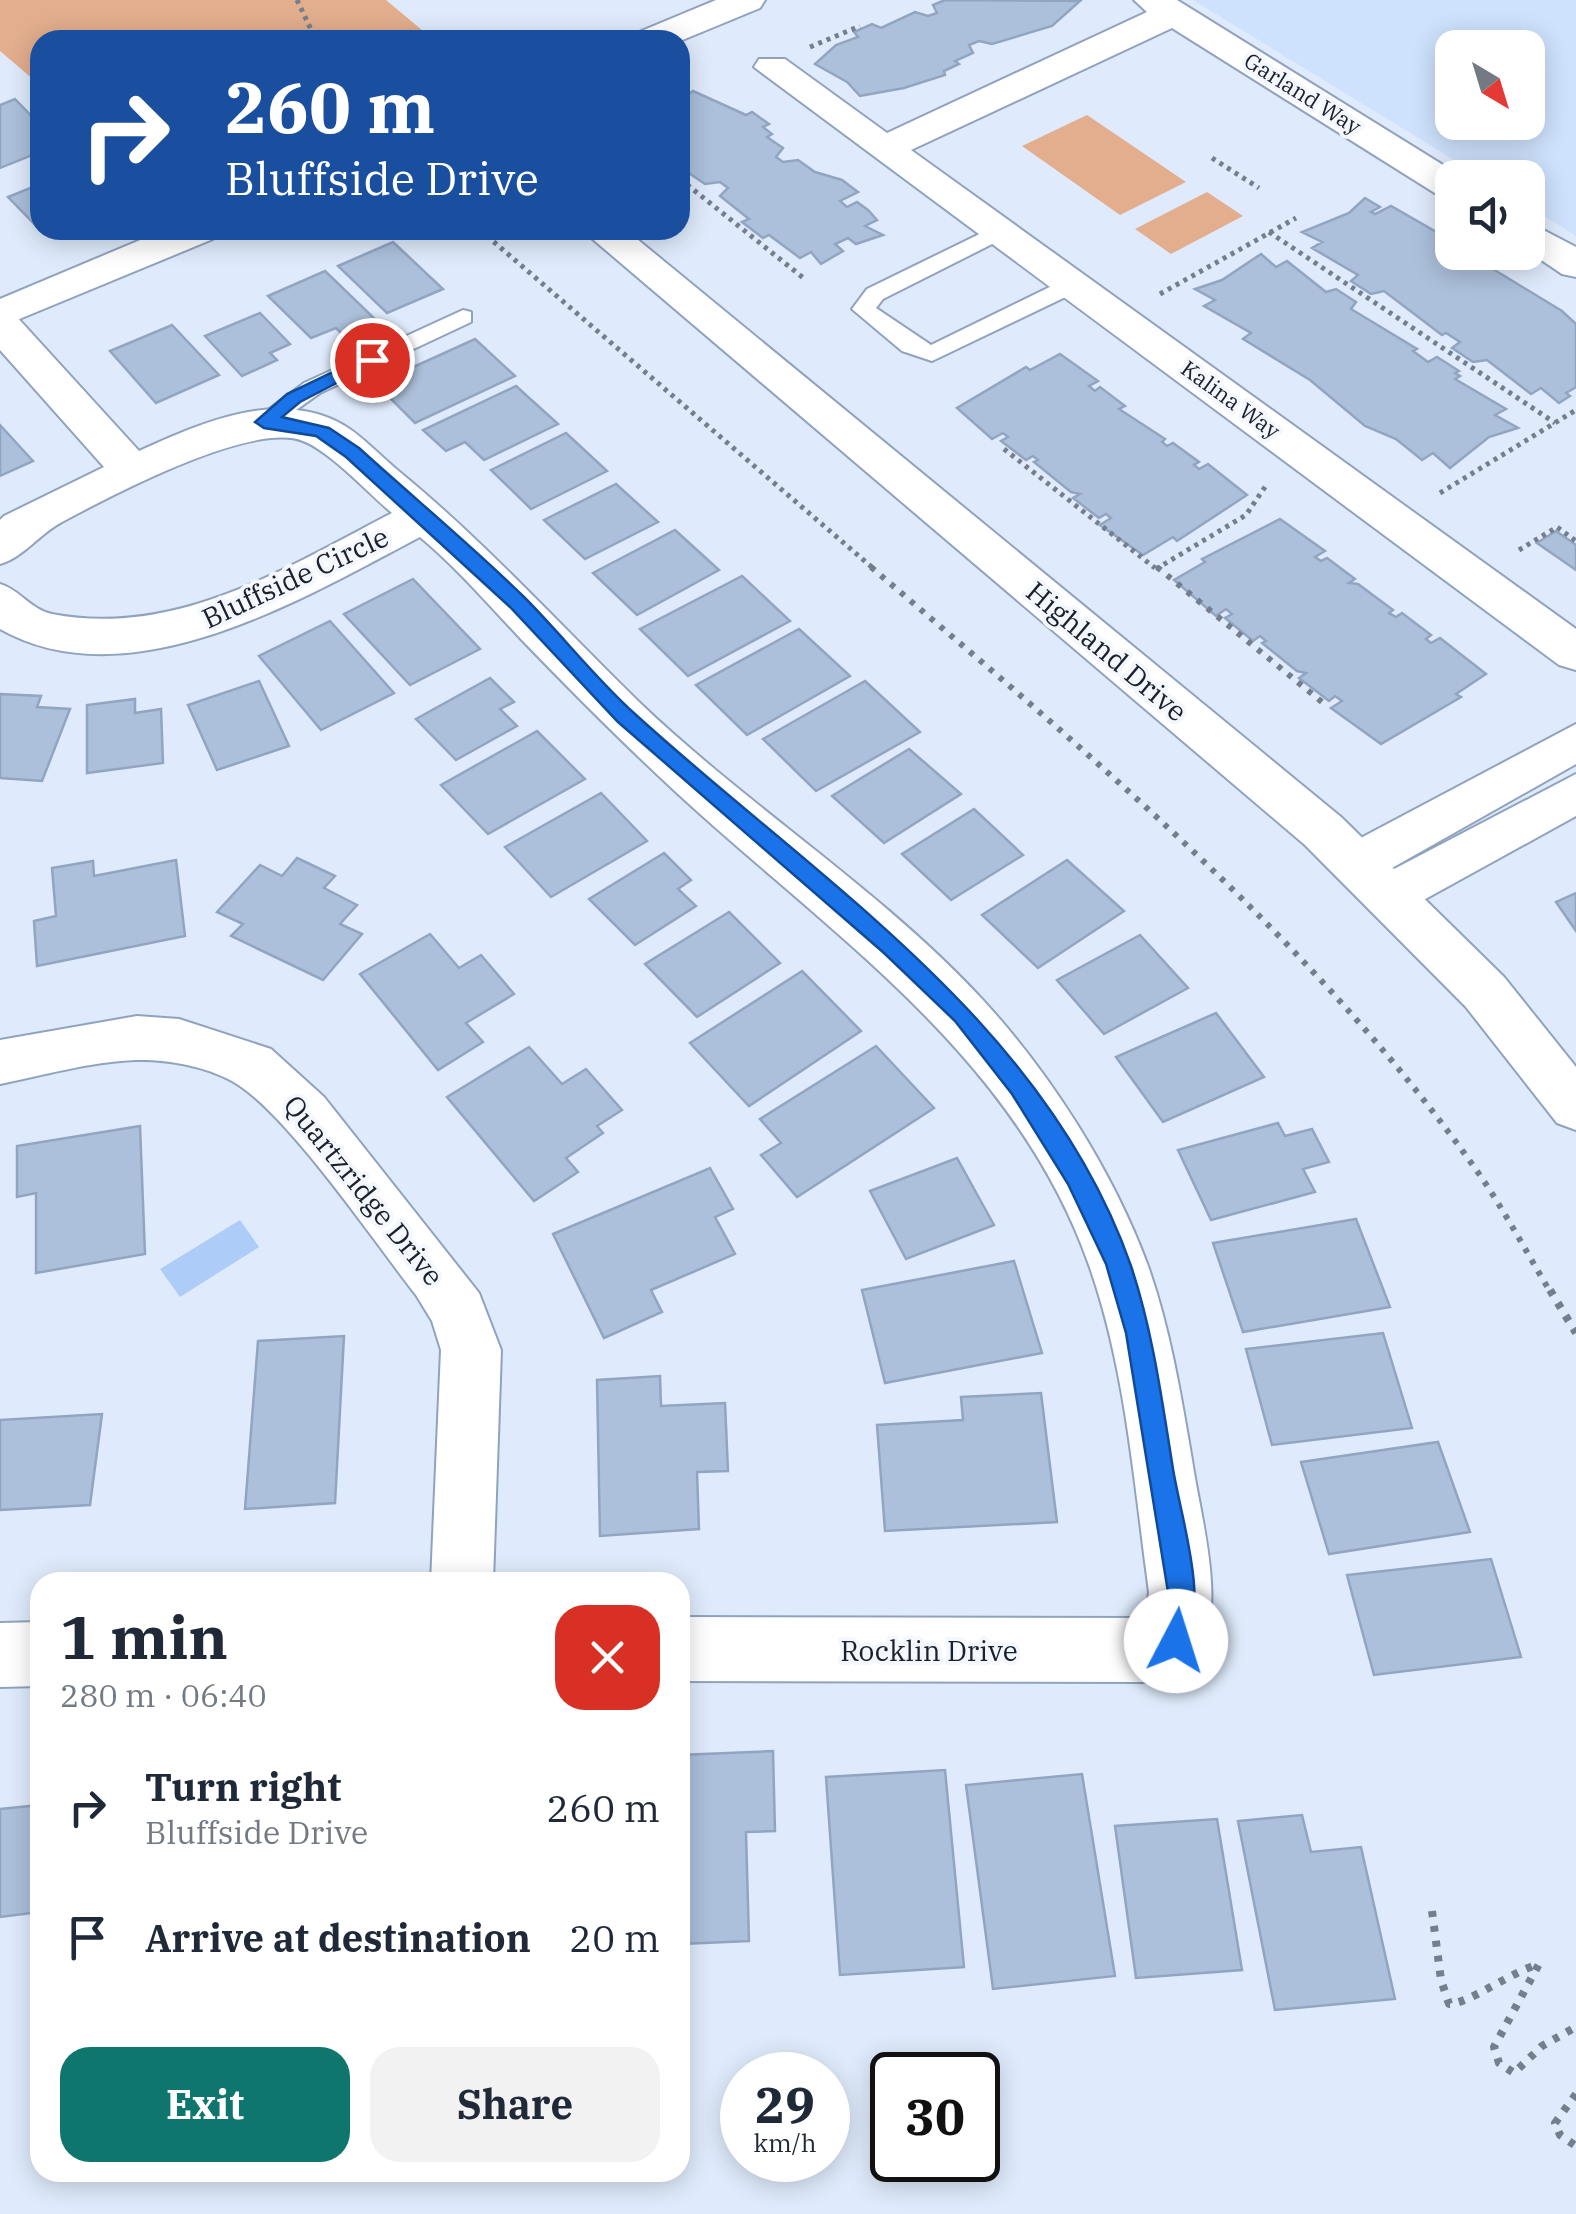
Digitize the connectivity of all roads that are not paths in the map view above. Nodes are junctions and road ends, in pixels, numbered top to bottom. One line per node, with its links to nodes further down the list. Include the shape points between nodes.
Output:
1 (747, 0): 3 (street)
2 (1163, 6): 5 (street); 6 (street, Garland Way)
3 (676, 30)
4 (790, 58): 5 (street, Kalina Way)
5 (883, 149): 7 (street, Kalina Way)
6 (1435, 176)
7 (998, 232): 12 (street, Kalina Way); 12 (lane, via 875,294 863,308 910,346 932,354)
8 (175, 240): 13 (street)
9 (614, 240): 24 (street, Highland Drive)
10 (1545, 245): 11 (street)
11 (1576, 265)
12 (1072, 285): 21 (street, Kalina Way)
13 (0, 314)
14 (463, 318): 16 (lane, via 312,388)
15 (0, 324): 17 (street)
16 (264, 422): 17 (street, via 203,439); 18 (street, via 323,432)
17 (133, 470): 19 (street, via 46,511)
18 (421, 517): 20 (street, Bluffside Circle, via 218,616 171,631 74,636 35,627 6,611); 28 (street, Rocklin Drive, via 517,602 625,717 949,1001 1020,1088 1077,1178 1118,1264 1138,1333 1181,1592 1176,1641 1147,1650)
19 (0, 546)
20 (0, 600)
21 (1576, 653)
22 (1576, 742): 24 (street)
23 (1576, 793): 24 (street)
24 (1374, 879): 26 (street, Highland Drive, via 1486,992)
25 (0, 1062): 27 (street, Quartzridge Drive, via 89,1042 179,1042 252,1065 305,1112 458,1312 471,1350)
26 (1576, 1107)
27 (462, 1572)
28 (690, 1649)
29 (30, 1654): 30 (street)
30 (0, 1655)

